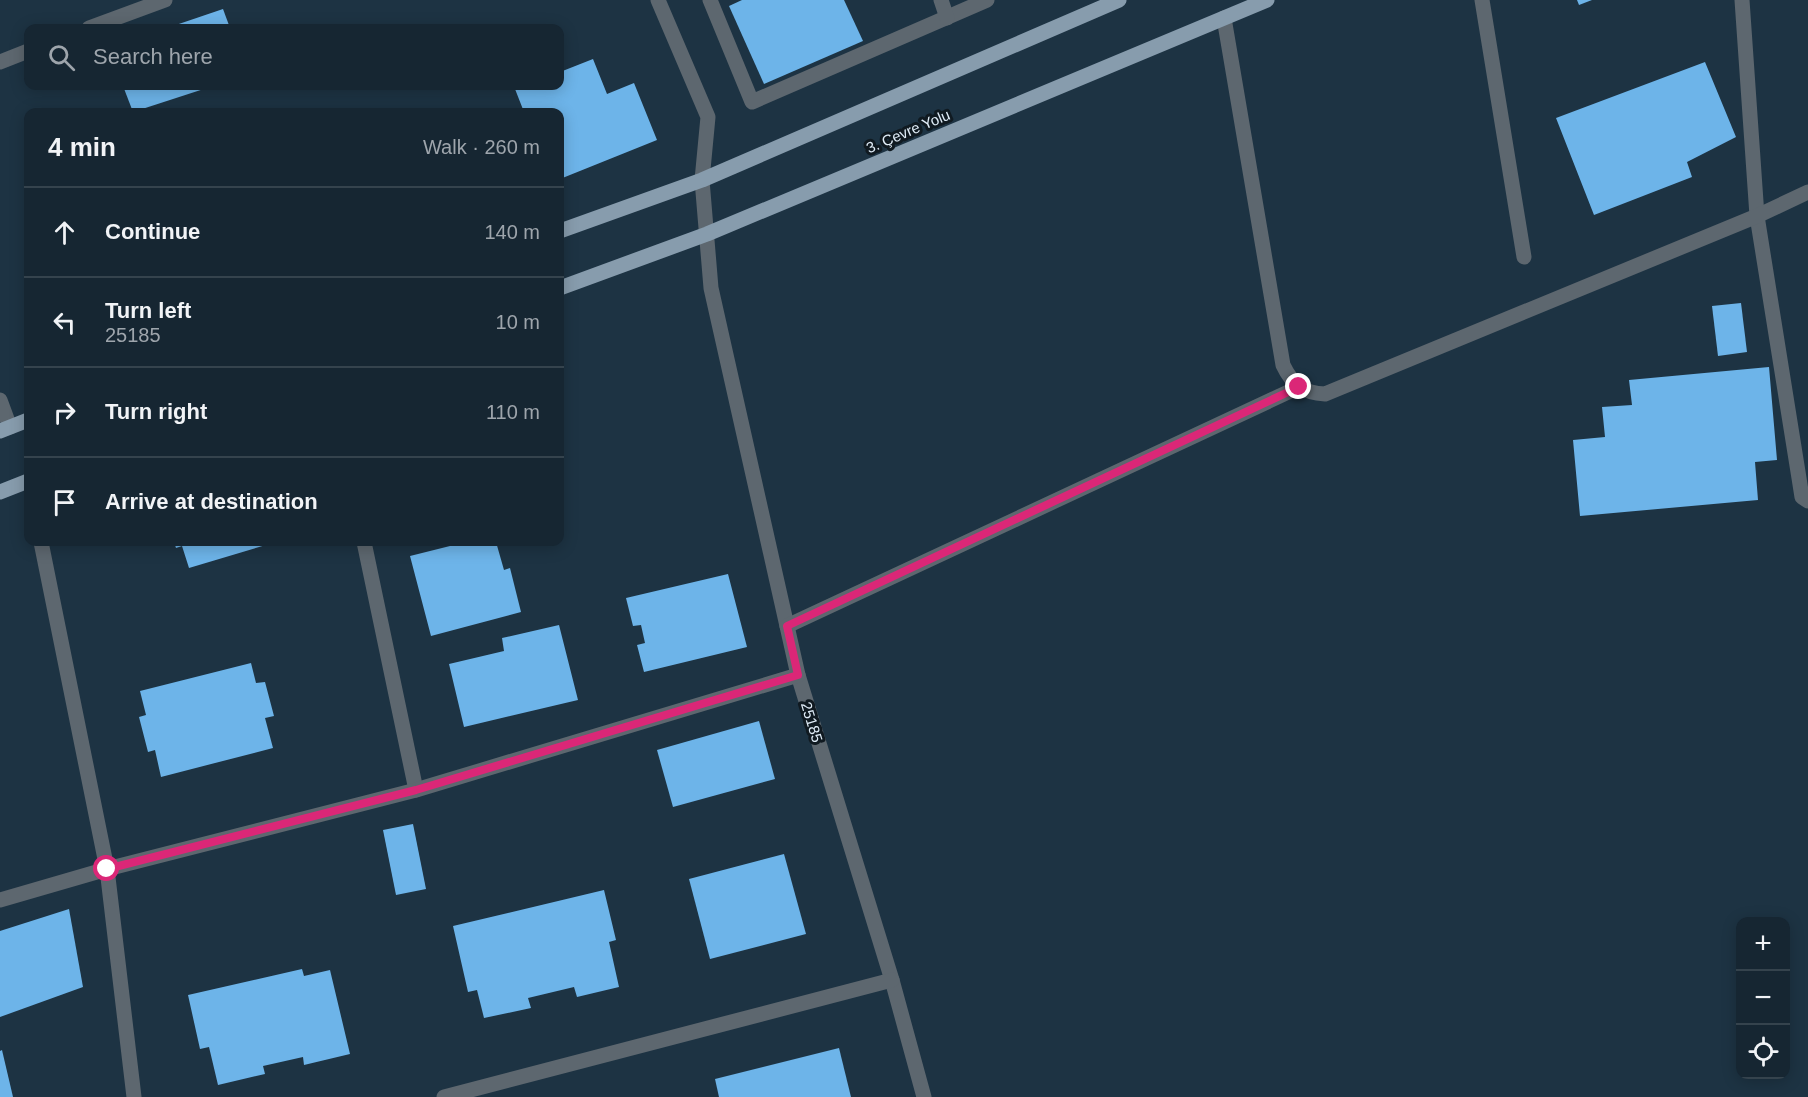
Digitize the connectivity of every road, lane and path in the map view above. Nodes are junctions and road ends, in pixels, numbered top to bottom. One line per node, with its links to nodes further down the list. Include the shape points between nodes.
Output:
1 (165, 0): 10 (street)
2 (658, 0): 16 (street, 25185, via 708,117)
3 (710, 0): 11 (street, via 752,102)
4 (941, 0): 11 (street)
5 (987, 0): 11 (street)
6 (1119, 0): 16 (main road)
7 (1267, 0): 12 (main road, 3. Çevre Yolu)
8 (1482, 0): 21 (street)
9 (1742, 0): 18 (street)
10 (129, 6): 13 (street)
11 (947, 18)
12 (1224, 18): 20 (main road, 3. Çevre Yolu); 23 (street, via 1283,365)
13 (96, 24)
14 (24, 53): 15 (street)
15 (0, 62)
16 (702, 180): 19 (main road); 20 (street, 25185)
17 (1808, 192): 18 (street)
18 (1757, 216): 23 (street, via 1324,394); 29 (street, via 1800,488 1802,497)
19 (564, 230)
20 (707, 234): 22 (main road, 3. Çevre Yolu); 32 (street, 25185, via 711,288)
21 (1524, 257)
22 (564, 287)
23 (1299, 387): 32 (street)
24 (0, 400): 26 (street)
25 (24, 422): 26 (main road)
26 (5, 429)
27 (24, 484): 28 (main road)
28 (0, 492)
29 (1808, 501)
30 (42, 546): 35 (street)
31 (365, 546): 34 (street)
32 (787, 626): 33 (street, 25185)
33 (798, 675): 34 (street); 37 (street, 25185)
34 (416, 790): 35 (street)
35 (107, 869): 36 (street); 38 (street)
36 (0, 900)
37 (892, 980): 39 (street); 40 (street, 25185)
38 (134, 1097)
39 (444, 1097)
40 (924, 1097)

